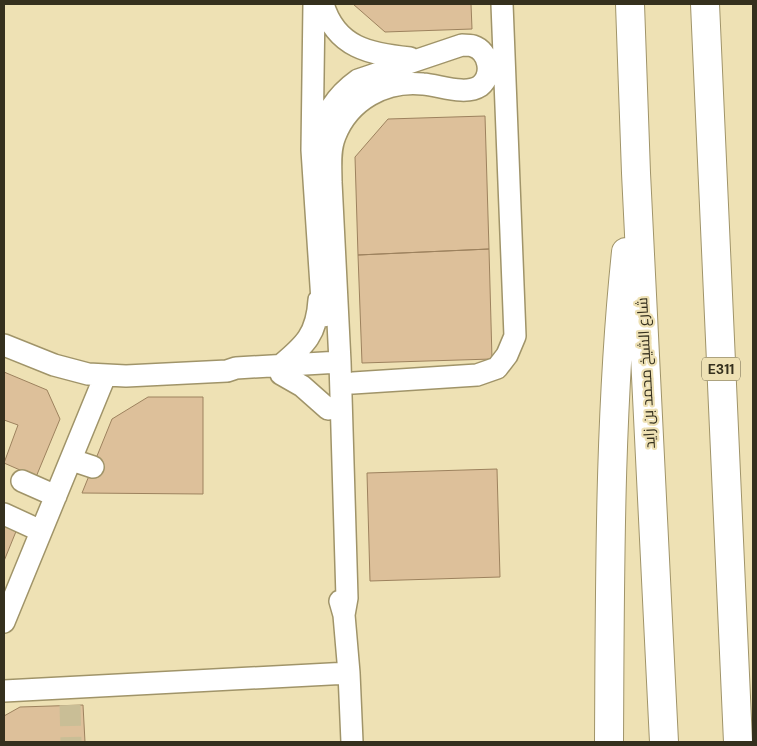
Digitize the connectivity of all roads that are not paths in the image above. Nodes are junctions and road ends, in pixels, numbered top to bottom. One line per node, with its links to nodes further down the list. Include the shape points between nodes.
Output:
1 (314, 4): 7 (street)
2 (323, 4): 6 (street, via 336,30 350,43 367,52)
3 (502, 4): 12 (street, via 515,336 508,355 497,368 477,375)
4 (630, 4): 8 (highway, شارع الشيخ محمد بن زايد)
5 (705, 4): 26 (highway, E311)
6 (418, 59): 7 (street, via 358,80 344,90 333,103); 12 (street, via 462,45 472,45 487,58 489,68 479,86 470,89 400,84 378,90 359,101 344,118 334,138 331,159)
7 (312, 150): 9 (street)
8 (636, 173): 28 (highway, via 617,354); 29 (highway, شارع الشيخ محمد بن زايد)
9 (320, 275): 11 (street, via 318,309 312,334); 12 (street)
10 (4, 345): 13 (street, via 71,370)
11 (281, 370): 12 (street); 13 (street); 14 (street)
12 (337, 371): 14 (street); 22 (street, via 348,598)
13 (106, 376): 15 (street)
14 (328, 409): 22 (street, via 340,598)
15 (72, 460): 16 (street); 18 (street)
16 (93, 468)
17 (22, 481): 18 (street)
18 (56, 496): 20 (street)
19 (4, 514): 20 (street)
20 (41, 531): 21 (street)
21 (9, 595): 23 (street)
22 (344, 615): 24 (street)
23 (4, 622)
24 (349, 673): 25 (street, via 70,697); 27 (street)
25 (4, 691)
26 (739, 740)
27 (352, 742)
28 (609, 742)
29 (664, 742)

